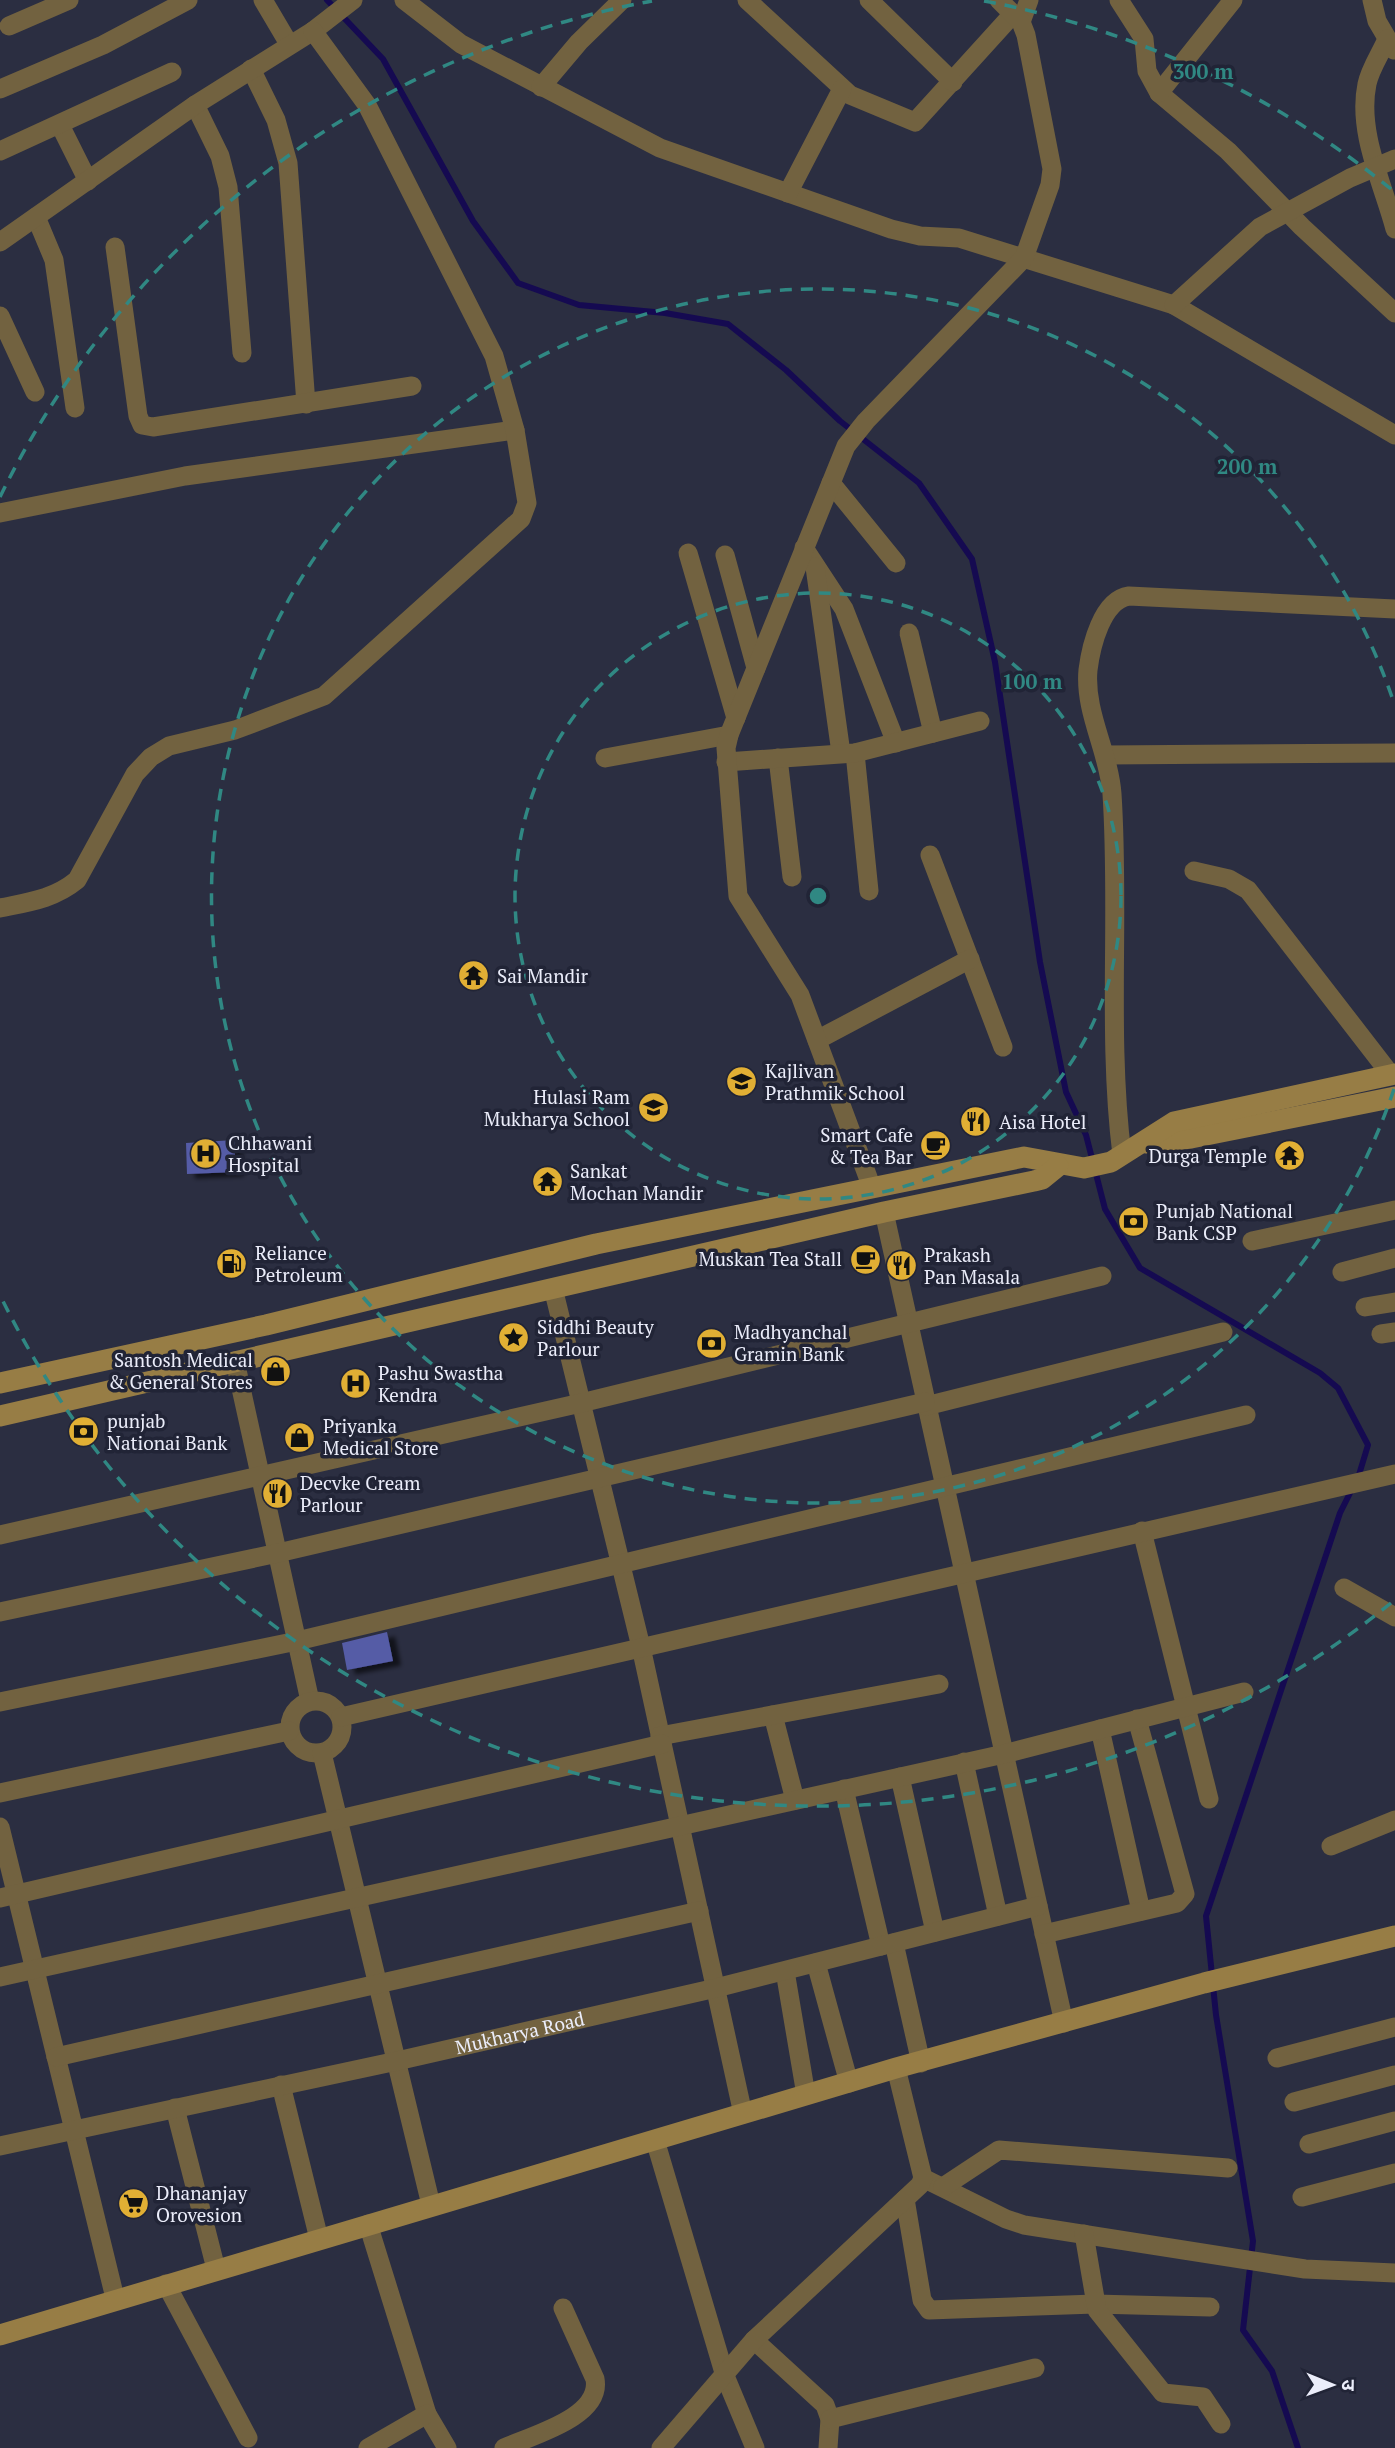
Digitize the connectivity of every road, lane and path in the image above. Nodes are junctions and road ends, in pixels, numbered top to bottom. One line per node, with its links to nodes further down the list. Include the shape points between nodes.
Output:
1 (69, 0): 16 (street)
2 (188, 0): 23 (street, via 103,45)
3 (263, 0): 17 (street)
4 (353, 0): 15 (street)
5 (404, 0): 22 (street, via 461,44)
6 (747, 0): 24 (street)
7 (869, 0): 21 (street)
8 (999, 0): 14 (street)
9 (1030, 0): 14 (street)
10 (1119, 0): 25 (street, via 1143,39 1147,71)
11 (1233, 0): 25 (street)
12 (1372, 0): 18 (street, via 1377,21)
13 (610, 4): 22 (street)
14 (1017, 18): 21 (street); 38 (street, via 1052,169)
15 (319, 25): 17 (street); 47 (street, via 373,117 494,356)
16 (9, 26)
17 (289, 44): 19 (street)
18 (1391, 45): 30 (street, via 1367,83 1365,112)
19 (251, 69): 26 (street); 45 (street, via 276,120 288,163)
20 (172, 72): 27 (street)
21 (953, 82): 24 (street, via 915,122)
22 (541, 87): 32 (street, via 660,148)
23 (0, 89)
24 (842, 89): 32 (street)
25 (1159, 93): 33 (street, via 1228,151)
26 (195, 105): 31 (street); 42 (street, via 220,156 228,187)
27 (60, 125): 28 (street); 31 (street)
28 (0, 151)
29 (1395, 159): 30 (street)
30 (1376, 167): 33 (street); 35 (street)
31 (88, 181): 34 (street)
32 (788, 193): 38 (street, via 891,229 959,238)
33 (1287, 212): 39 (street, via 1261,227); 40 (street)
34 (36, 217): 36 (street); 46 (street, via 54,260)
35 (1395, 229)
36 (0, 242)
37 (115, 247): 45 (street, via 142,425)
38 (1024, 258): 39 (street); 49 (street, via 866,421 846,446)
39 (1174, 305): 48 (street)
40 (1395, 313)
41 (0, 316): 44 (street)
42 (242, 353)
43 (412, 386): 45 (street)
44 (35, 392)
45 (306, 404)
46 (75, 408)
47 (515, 430): 50 (street, via 184,476); 72 (street, via 527,503 521,519 324,696 235,730 169,746 151,757 135,774 77,880 43,900)
48 (1395, 435)
49 (831, 483): 53 (street); 54 (street)
50 (0, 513)
51 (688, 553): 59 (street)
52 (725, 555): 57 (street)
53 (809, 555): 57 (street); 61 (street, via 844,609); 62 (street)
54 (895, 563)
55 (1395, 609): 64 (street, via 1120,597 1106,611 1088,666 1088,691)
56 (909, 633): 60 (street)
57 (756, 668): 59 (street)
58 (981, 721): 60 (street)
59 (732, 726): 65 (street); 67 (street)
60 (933, 733): 61 (street)
61 (896, 743): 62 (street)
62 (848, 753): 66 (street); 71 (street)
63 (1395, 753): 64 (street)
64 (1105, 755): 78 (street, via 1112,797 1114,1090)
65 (605, 758)
66 (778, 758): 67 (street); 70 (street)
67 (726, 762): 74 (street, via 738,896 800,995)
68 (930, 855): 73 (street)
69 (1194, 871): 76 (street, via 1229,879 1248,890)
70 (792, 877)
71 (869, 891)
72 (0, 908)
73 (970, 960): 74 (street); 75 (street)
74 (817, 1040): 80 (street)
75 (1003, 1047)
76 (1393, 1074): 78 (main road, via 1183,1119)
77 (1395, 1097): 78 (main road)
78 (1124, 1154): 79 (main road, via 1084,1168)
79 (1058, 1166): 80 (main road, via 1024,1157); 82 (main road, via 1042,1179)
80 (872, 1188): 93 (main road, via 596,1244 267,1325)
81 (1395, 1210): 83 (street)
82 (884, 1212): 87 (main road); 90 (street)
83 (1252, 1241)
84 (1395, 1258): 85 (street)
85 (1342, 1272)
86 (1102, 1276): 90 (street)
87 (553, 1288): 92 (main road); 94 (street)
88 (1395, 1302): 89 (street)
89 (1365, 1307)
90 (908, 1322): 94 (street); 95 (street)
91 (1223, 1332): 95 (street)
92 (235, 1361): 97 (main road); 99 (street)
93 (0, 1383)
94 (581, 1403): 99 (street); 100 (street)
95 (926, 1404): 100 (street); 101 (street)
96 (1247, 1415): 101 (street)
97 (0, 1416)
98 (1389, 1476): 102 (street)
99 (261, 1477): 103 (street); 104 (street)
100 (600, 1479): 104 (street); 105 (street)
101 (945, 1489): 105 (street); 106 (street)
102 (1142, 1531): 106 (street); 116 (street)
103 (0, 1535)
104 (278, 1553): 108 (street); 110 (street)
105 (621, 1565): 110 (street); 111 (street)
106 (964, 1572): 111 (street); 124 (street)
107 (1344, 1588): 109 (street)
108 (0, 1612)
109 (1395, 1617)
110 (297, 1641): 114 (street); 115 (street)
111 (641, 1647): 118 (street); 122 (street)
112 (939, 1684): 117 (street)
113 (1244, 1692): 116 (street)
114 (310, 1701): 118 (street, via 328,1703); 121 (street, via 295,1711)
115 (0, 1702)
116 (1183, 1707): 119 (street); 129 (street)
117 (773, 1716): 122 (street); 130 (street)
118 (341, 1717): 123 (street, via 338,1743)
119 (1137, 1719): 120 (street); 140 (street, via 1185,1889 1177,1903)
120 (1100, 1729): 124 (street); 140 (street)
121 (289, 1731): 123 (street, via 304,1751); 128 (street)
122 (661, 1740): 132 (street); 133 (street)
123 (323, 1753): 132 (street)
124 (1004, 1754): 125 (street); 138 (street)
125 (964, 1762): 126 (street); 141 (street)
126 (900, 1777): 127 (street); 142 (street)
127 (844, 1789): 130 (street); 145 (street)
128 (0, 1793)
129 (1209, 1799)
130 (795, 1800): 133 (street)
131 (1395, 1820): 135 (street)
132 (339, 1821): 136 (street); 137 (street)
133 (680, 1826): 137 (street); 139 (street)
134 (0, 1827): 136 (street)
135 (1331, 1846)
136 (8, 1896): 147 (street)
137 (357, 1897): 147 (street); 150 (street)
138 (1038, 1906): 141 (street, Mukharya Road); 143 (street)
139 (699, 1911): 150 (street); 151 (street)
140 (1141, 1911): 143 (street)
141 (998, 1916): 142 (street, Mukharya Road)
142 (935, 1933): 145 (street, Mukharya Road)
143 (1044, 1934): 152 (street)
144 (1395, 1936): 152 (main road)
145 (887, 1945): 146 (street, Mukharya Road); 157 (street)
146 (816, 1963): 148 (street, Mukharya Road); 160 (street)
147 (34, 1969): 149 (street); 154 (street)
148 (785, 1971): 151 (street, Mukharya Road); 162 (street)
149 (0, 1977)
150 (378, 1985): 154 (street); 156 (street)
151 (716, 1988): 156 (street, Mukharya Road); 165 (street)
152 (1064, 2023): 157 (main road)
153 (1395, 2027): 155 (street)
154 (56, 2057): 167 (street)
155 (1277, 2058)
156 (397, 2061): 161 (street, Mukharya Road); 177 (street)
157 (921, 2063): 158 (main road)
158 (897, 2068): 160 (main road); 173 (street)
159 (1395, 2075): 163 (street)
160 (849, 2083): 162 (main road)
161 (281, 2085): 164 (street, Mukharya Road); 180 (street)
162 (806, 2095): 165 (main road)
163 (1294, 2102)
164 (175, 2108): 167 (street, Mukharya Road); 181 (street)
165 (744, 2113): 168 (main road)
166 (1395, 2121): 169 (street)
167 (74, 2129): 170 (street, Mukharya Road); 184 (street)
168 (655, 2140): 177 (main road); 191 (street)
169 (1309, 2144)
170 (0, 2146)
171 (1228, 2168): 174 (street, via 1007,2150 993,2152)
172 (1395, 2173): 175 (street)
173 (923, 2178): 174 (street); 176 (street)
174 (943, 2188): 179 (street, via 1015,2223)
175 (1302, 2197)
176 (905, 2199): 185 (street, via 922,2300 929,2310); 189 (street)
177 (432, 2205): 178 (main road)
178 (368, 2224): 180 (main road); 192 (street)
179 (1084, 2234): 182 (street, via 1306,2269); 185 (street)
180 (319, 2239): 181 (main road)
181 (216, 2269): 183 (main road)
182 (1395, 2273)
183 (166, 2284): 184 (main road); 195 (street)
184 (115, 2298): 188 (main road)
185 (1095, 2304): 186 (street); 194 (street, via 1102,2320 1163,2393 1203,2397)
186 (1210, 2307)
187 (563, 2308): 198 (street, via 595,2379 593,2400 584,2411)
188 (0, 2335)
189 (754, 2340): 191 (street); 193 (street, via 825,2405)
190 (1035, 2368): 193 (street)
191 (725, 2376): 199 (street); 200 (street)
192 (427, 2414): 196 (street); 197 (street)
193 (830, 2419): 201 (street)
194 (1221, 2424)
195 (248, 2438)
196 (368, 2448)
197 (447, 2448)
198 (504, 2448)
199 (661, 2448)
200 (755, 2448)
201 (828, 2448)

